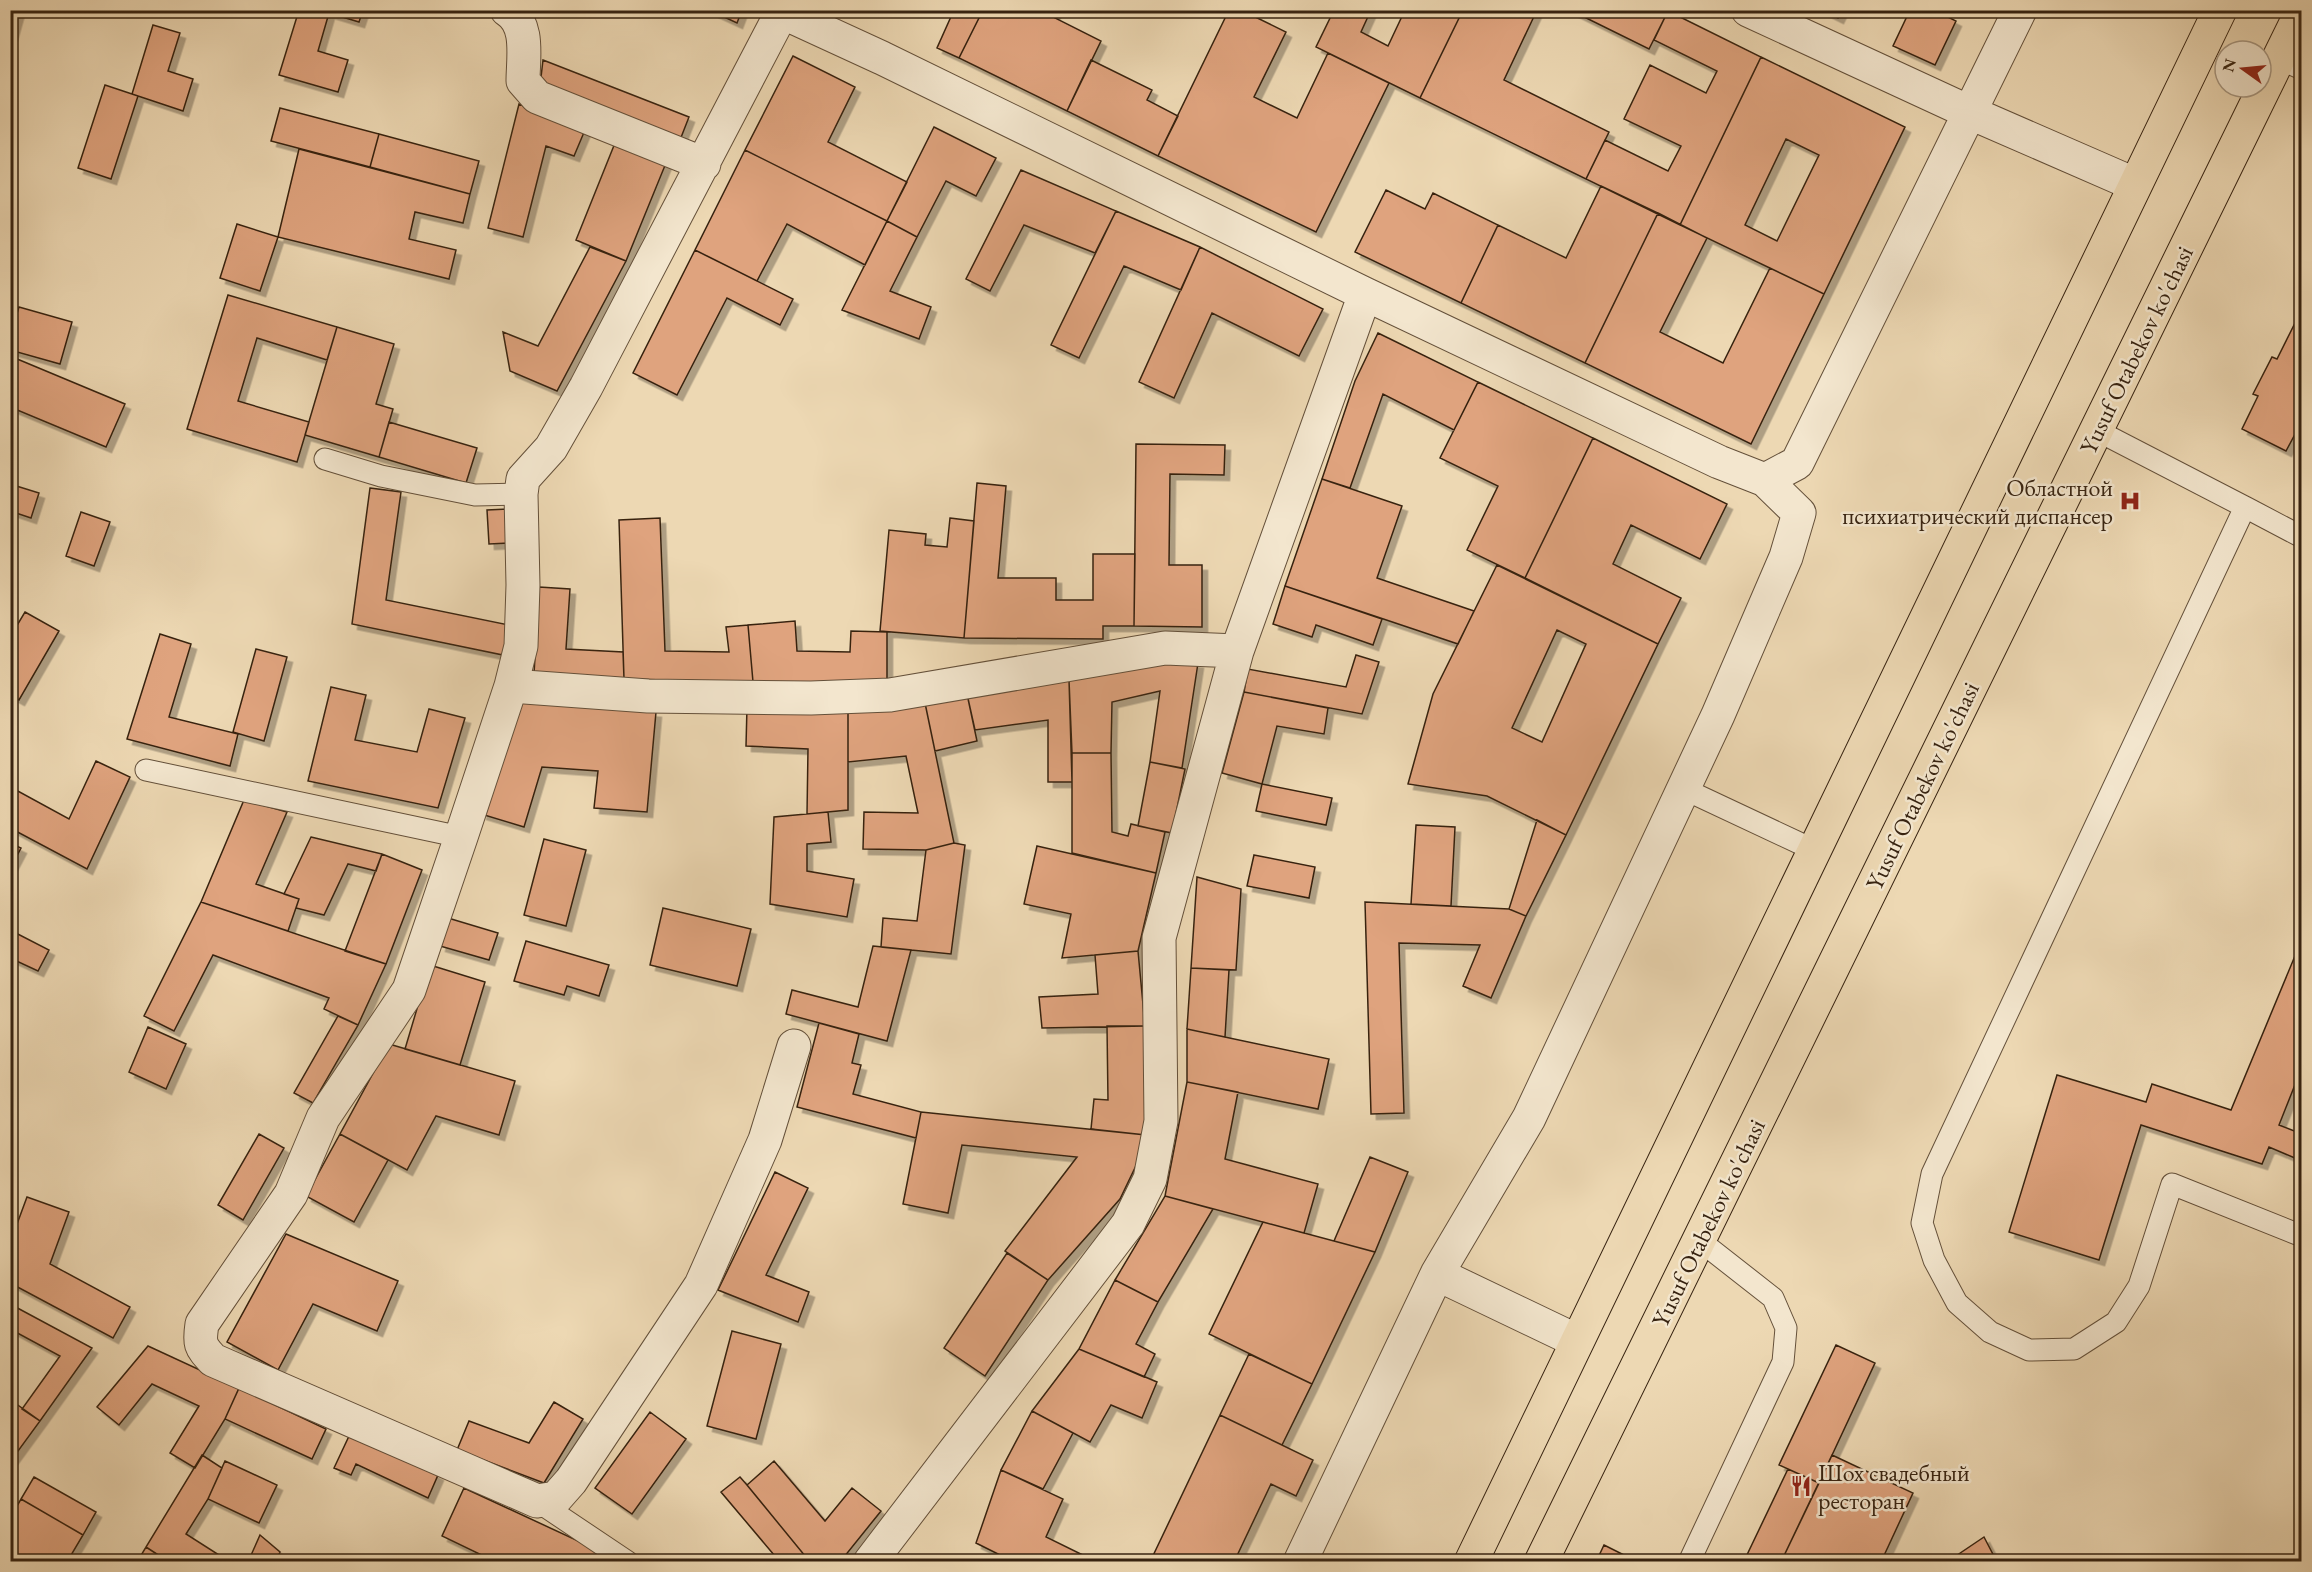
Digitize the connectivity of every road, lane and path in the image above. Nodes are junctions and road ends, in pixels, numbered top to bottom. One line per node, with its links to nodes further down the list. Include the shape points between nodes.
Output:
1 (507, 10): 9 (street, via 523,30 523,81 537,97)
2 (1748, 10): 8 (street)
3 (2020, 10): 8 (street)
4 (2220, 10): 10 (main road)
5 (783, 11): 9 (street); 11 (street)
6 (2301, 11): 7 (main road, Yusuf Otabekov ko'chasi)
7 (2290, 64): 12 (main road, Yusuf Otabekov ko'chasi)
8 (1971, 113): 10 (street); 14 (street, via 1797,463)
9 (704, 164): 15 (street, via 552,448 523,479)
10 (2134, 184): 23 (main road)
11 (1365, 294): 14 (street, via 1719,462); 18 (street)
12 (2096, 430): 16 (lane); 26 (main road, Yusuf Otabekov ko'chasi)
13 (325, 459): 15 (lane, via 381,476 475,495)
14 (1765, 480): 21 (street, via 1799,513 1786,557)
15 (521, 494): 19 (street, via 521,646)
16 (2245, 507): 17 (lane); 25 (lane, via 1932,1174 1922,1223 1934,1260 1958,1303 1990,1332 2029,1350 2074,1348 2116,1322 2139,1286 2172,1184)
17 (2301, 537)
18 (1237, 651): 19 (street, via 1165,648 890,694 811,698 648,696); 31 (street, via 1159,938 1161,1121 1150,1179 1128,1224)
19 (511, 686): 22 (street)
20 (146, 770): 22 (lane)
21 (1684, 789): 23 (lane); 27 (street, via 1528,1118)
22 (461, 837): 29 (street, via 409,990 323,1118 291,1194 202,1324 201,1348 213,1360)
23 (1814, 850): 28 (main road)
24 (794, 1046): 29 (street, via 765,1140 701,1285 571,1481 556,1498)
25 (2301, 1236)
26 (1699, 1240): 34 (main road, Yusuf Otabekov ko'chasi); 35 (lane, via 1773,1298 1786,1328 1783,1362)
27 (1437, 1274): 28 (street); 32 (street)
28 (1577, 1341): 33 (main road)
29 (537, 1501): 30 (lane)
30 (628, 1562)
31 (870, 1562)
32 (1300, 1562)
33 (1471, 1562)
34 (1541, 1562)
35 (1689, 1562)

